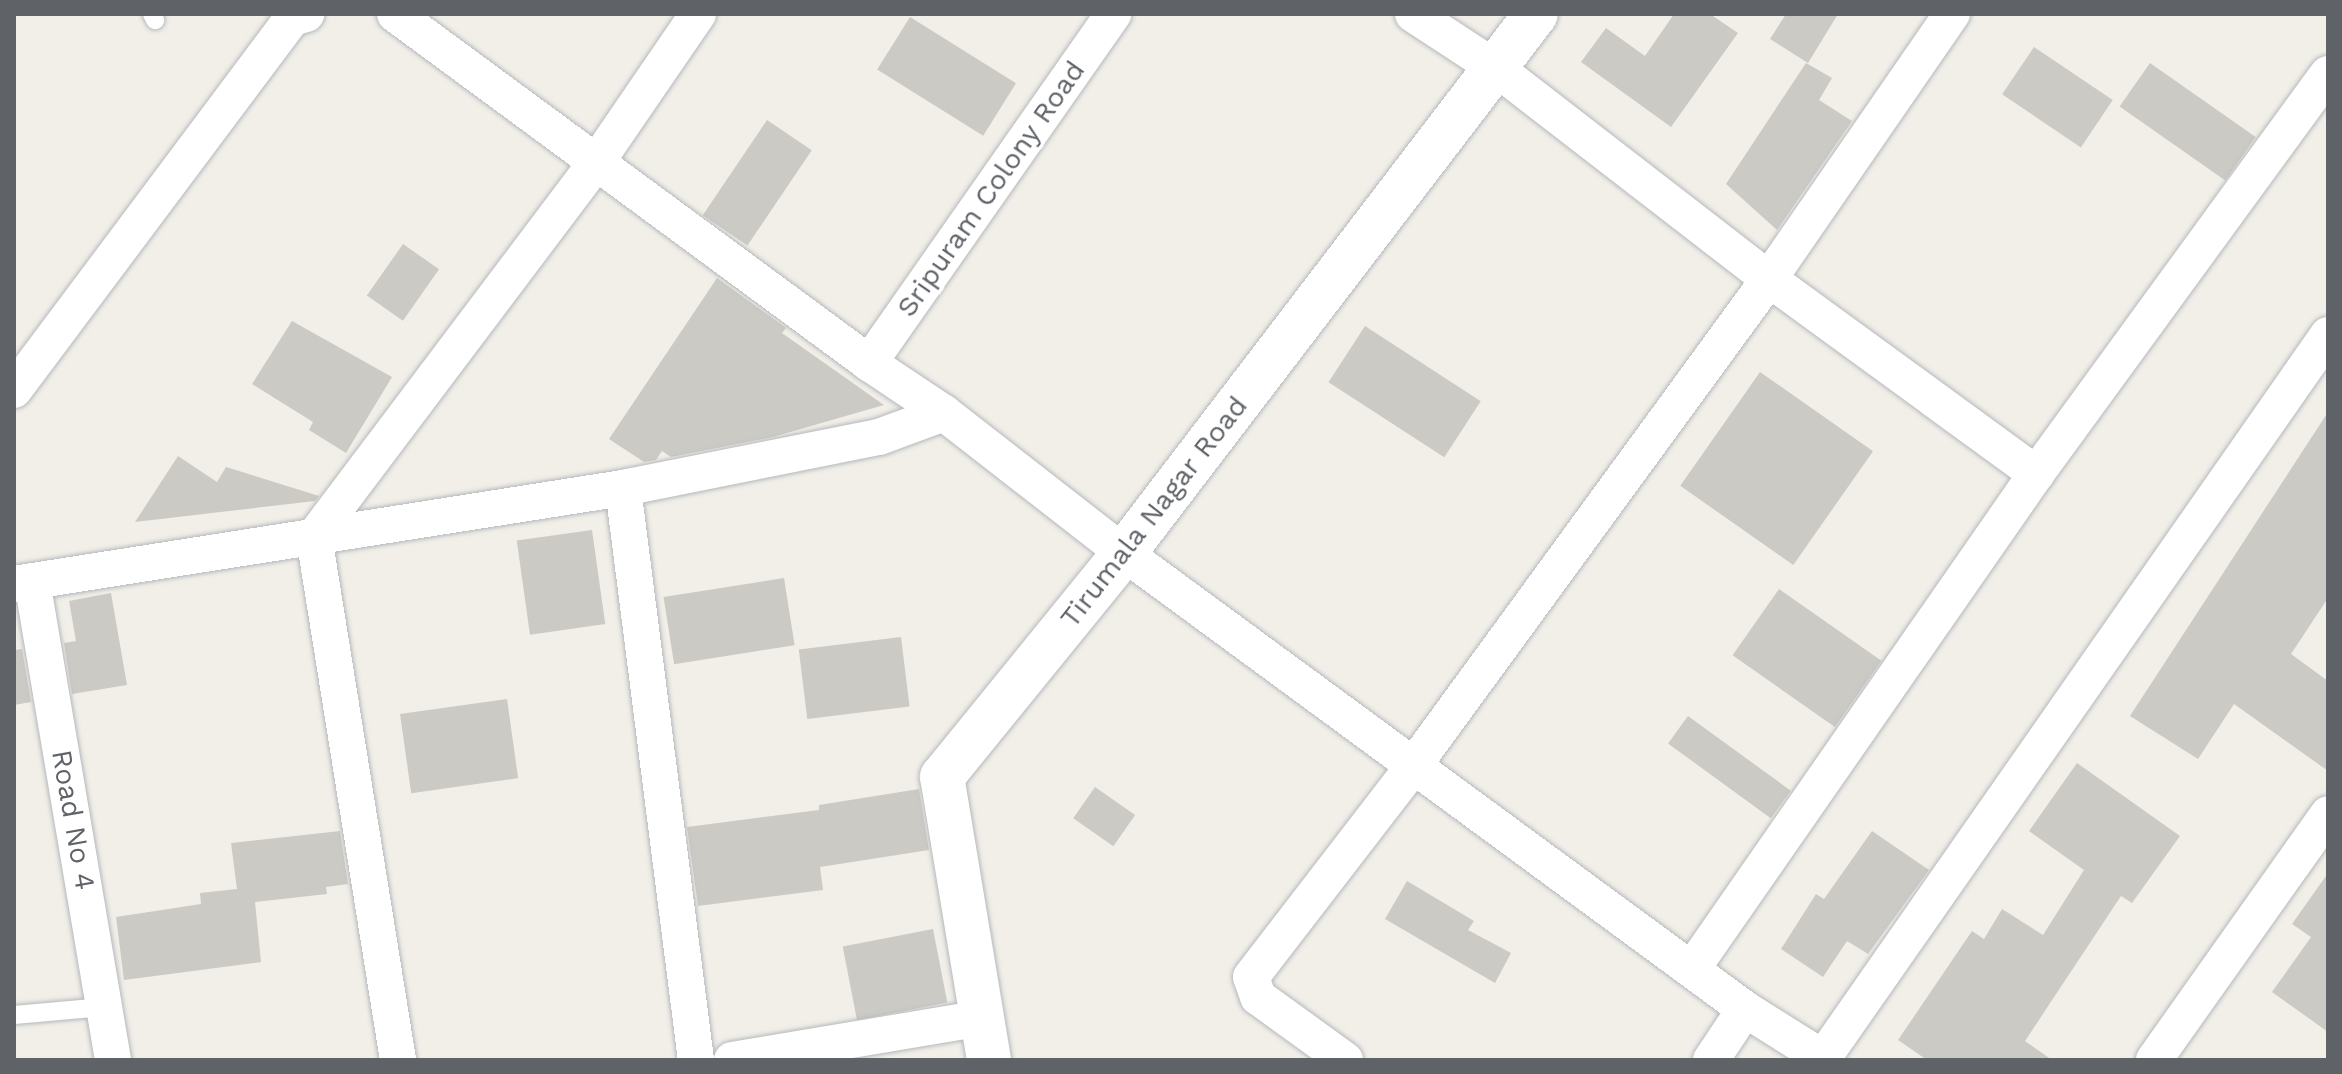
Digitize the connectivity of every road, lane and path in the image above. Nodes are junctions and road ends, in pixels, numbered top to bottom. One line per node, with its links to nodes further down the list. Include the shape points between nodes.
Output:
1 (306, 14): 14 (street, via 292,18)
2 (395, 14): 10 (street)
3 (698, 14): 10 (street)
4 (1113, 14): 13 (street, Sripuram Colony Road)
5 (1413, 14): 8 (street)
6 (1536, 14): 8 (street, Tirumala Nagar Road)
7 (1952, 14): 11 (street)
8 (1497, 69): 11 (street); 19 (street, Tirumala Nagar Road)
9 (2328, 74): 16 (street)
10 (598, 160): 13 (street); 18 (street)
11 (1769, 279): 16 (street); 21 (street)
12 (2328, 335): 28 (street)
13 (869, 363): 15 (street)
14 (14, 390)
15 (944, 413): 17 (street, via 879,437); 19 (street)
16 (2036, 474): 23 (street)
17 (623, 488): 18 (street); 31 (street)
18 (314, 537): 20 (street); 30 (street)
19 (1124, 553): 21 (street); 27 (street, Tirumala Nagar Road, via 942,777)
20 (23, 582): 24 (street, Road No 4)
21 (1414, 765): 23 (street); 33 (street, via 1249,981 1258,997)
22 (2328, 814): 35 (street)
23 (1692, 969): 25 (street)
24 (104, 1007): 26 (lane); 29 (street, Road No 4)
25 (1745, 1009): 28 (street); 34 (street)
26 (14, 1015)
27 (986, 1039): 32 (street)
28 (1824, 1059)
29 (113, 1060)
30 (398, 1060)
31 (696, 1060)
32 (732, 1060)
33 (1345, 1060)
34 (1711, 1060)
35 (2154, 1060)

